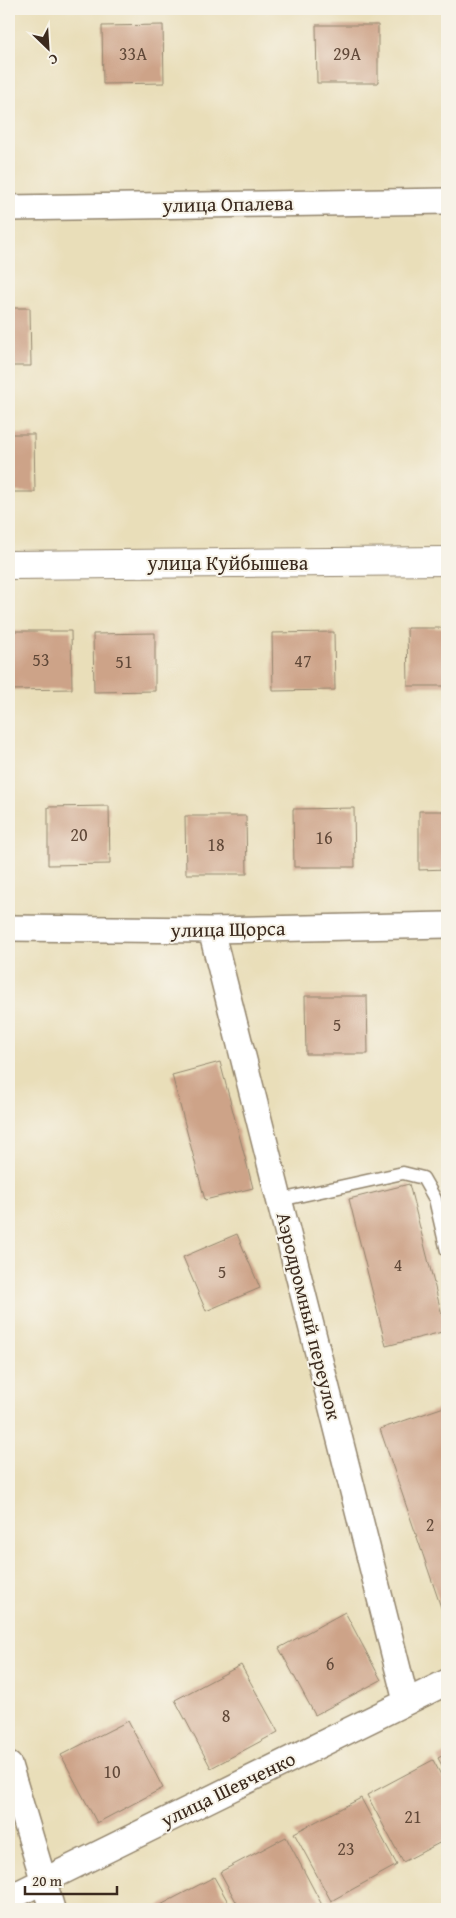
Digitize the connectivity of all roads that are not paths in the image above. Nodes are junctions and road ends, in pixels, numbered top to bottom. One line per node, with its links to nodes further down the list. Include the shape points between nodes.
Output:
1 (447, 201): 2 (street, улица Опалева)
2 (9, 208)
3 (447, 561): 4 (street, улица Куйбышева)
4 (9, 565)
5 (447, 925): 7 (street, улица Щорса)
6 (9, 928): 7 (street, улица Щорса)
7 (211, 930): 8 (street, Аэродромный переулок)
8 (280, 1200): 9 (lane, via 403,1172 423,1178 435,1199); 11 (street, Аэродромный переулок)
9 (447, 1251)
10 (447, 1682): 11 (street, улица Шевченко)
11 (406, 1701): 13 (street, улица Шевченко)
12 (9, 1765): 13 (street)
13 (43, 1880): 14 (street, улица Шевченко); 15 (street)
14 (9, 1898)
15 (52, 1909)

